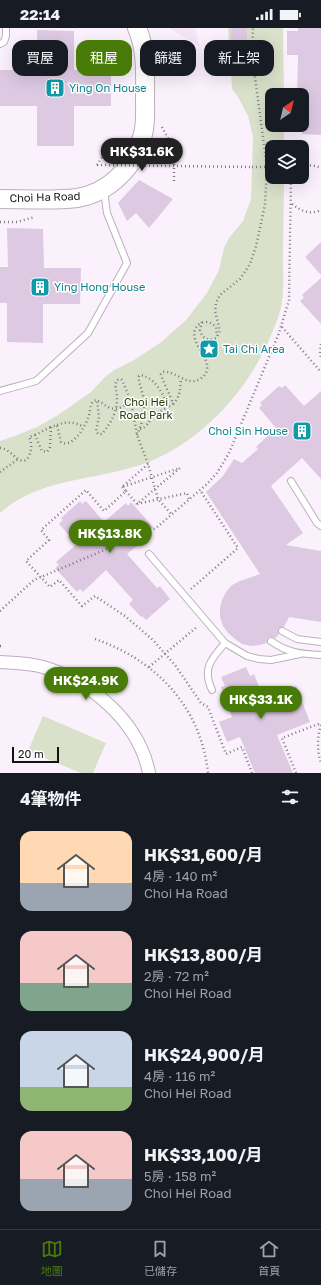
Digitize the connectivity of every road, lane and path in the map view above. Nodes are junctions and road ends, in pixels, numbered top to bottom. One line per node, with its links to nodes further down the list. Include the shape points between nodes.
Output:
1 (6, 28): 4 (lane, via 4,42)
2 (137, 28): 15 (street, Choi Ha Road, via 145,54 144,132 138,151 124,172)
3 (254, 28): 7 (path, via 252,55)
4 (0, 44)
5 (162, 127): 8 (path, via 174,150)
6 (120, 147): 8 (path, bridge, via 110,145 97,165)
7 (265, 152)
8 (174, 166): 10 (path, bridge); 12 (path)
9 (309, 166): 11 (path)
10 (265, 167)
11 (321, 168)
12 (174, 184)
13 (266, 184): 21 (path, via 264,205 253,255 246,272 220,295 216,303 215,311 220,331)
14 (291, 184): 17 (path)
15 (104, 188): 16 (street, Choi Ha Road, via 76,198); 26 (lane, via 107,213 127,263 88,333 36,381)
16 (0, 199)
17 (292, 204): 18 (path, via 307,212); 20 (path, via 290,294)
18 (321, 210)
19 (202, 322): 21 (path, via 210,322 216,327); 21 (path, via 201,335 208,340); 25 (path, via 195,330 195,336 208,367 199,380)
20 (282, 327): 24 (path); 46 (path, via 229,453 217,473)
21 (216, 338)
22 (321, 344): 23 (path)
23 (321, 358)
24 (321, 372)
25 (181, 378): 29 (path, via 180,392); 29 (path, via 167,372 161,374)
26 (0, 391)
27 (97, 400): 31 (path); 31 (path, via 98,434 102,434 107,428); 34 (path, via 91,404)
28 (131, 401): 31 (path); 31 (path, via 122,380 117,380); 37 (path)
29 (173, 404): 30 (path)
30 (168, 407): 35 (path, via 157,412 146,426); 35 (path, via 156,386 145,376 140,375 138,378 144,406)
31 (116, 409)
32 (57, 425): 33 (path); 34 (path, via 68,422); 34 (path, via 59,439 66,444)
33 (51, 427): 36 (path); 36 (path, via 50,447 47,452 42,451)
34 (84, 427)
35 (140, 429): 37 (path)
36 (35, 435): 39 (path, via 29,437 31,450 27,459)
37 (136, 435): 40 (path)
38 (0, 448): 39 (path, via 8,450)
39 (18, 459): 41 (path)
40 (148, 464): 42 (path); 44 (path)
41 (0, 472)
42 (152, 477): 44 (path); 45 (path); 45 (path, via 180,468)
43 (291, 481): 52 (lane)
44 (122, 487): 47 (path)
45 (155, 488): 48 (path); 50 (path)
46 (200, 490): 49 (path); 55 (path, via 238,548)
47 (126, 491): 50 (path); 54 (path, via 104,511 86,490 41,530 49,540 26,561)
48 (158, 499): 49 (path, via 187,492); 50 (path); 51 (path)
49 (188, 500): 51 (path)
50 (137, 504)
51 (172, 514): 54 (path, via 156,528)
52 (321, 526)
53 (149, 554): 55 (lane)
54 (41, 577): 56 (path, via 34,580); 63 (path, via 50,588 59,580 82,606 94,596 110,605 140,628)
55 (184, 595): 57 (lane)
56 (0, 610)
57 (205, 620): 62 (lane); 63 (path)
58 (282, 631): 61 (lane, via 297,639)
59 (95, 639): 67 (path, via 127,653)
60 (271, 641): 64 (lane)
61 (321, 642)
62 (225, 643): 64 (lane, via 247,656 259,659 271,660); 68 (lane, via 208,667 207,675)
63 (166, 654): 67 (path); 73 (path, via 185,677 201,703 208,707 226,754 242,748)
64 (300, 654): 65 (lane)
65 (321, 655)
66 (0, 662): 71 (street, via 42,667 66,675 89,688 109,704 126,724 140,746)
67 (149, 667): 72 (path, via 180,699 189,714 203,746)
68 (212, 690)
69 (321, 724): 70 (path, via 318,739); 74 (path, via 282,738)
70 (321, 763)
71 (149, 773)
72 (208, 773)
73 (252, 773)
74 (296, 773)

